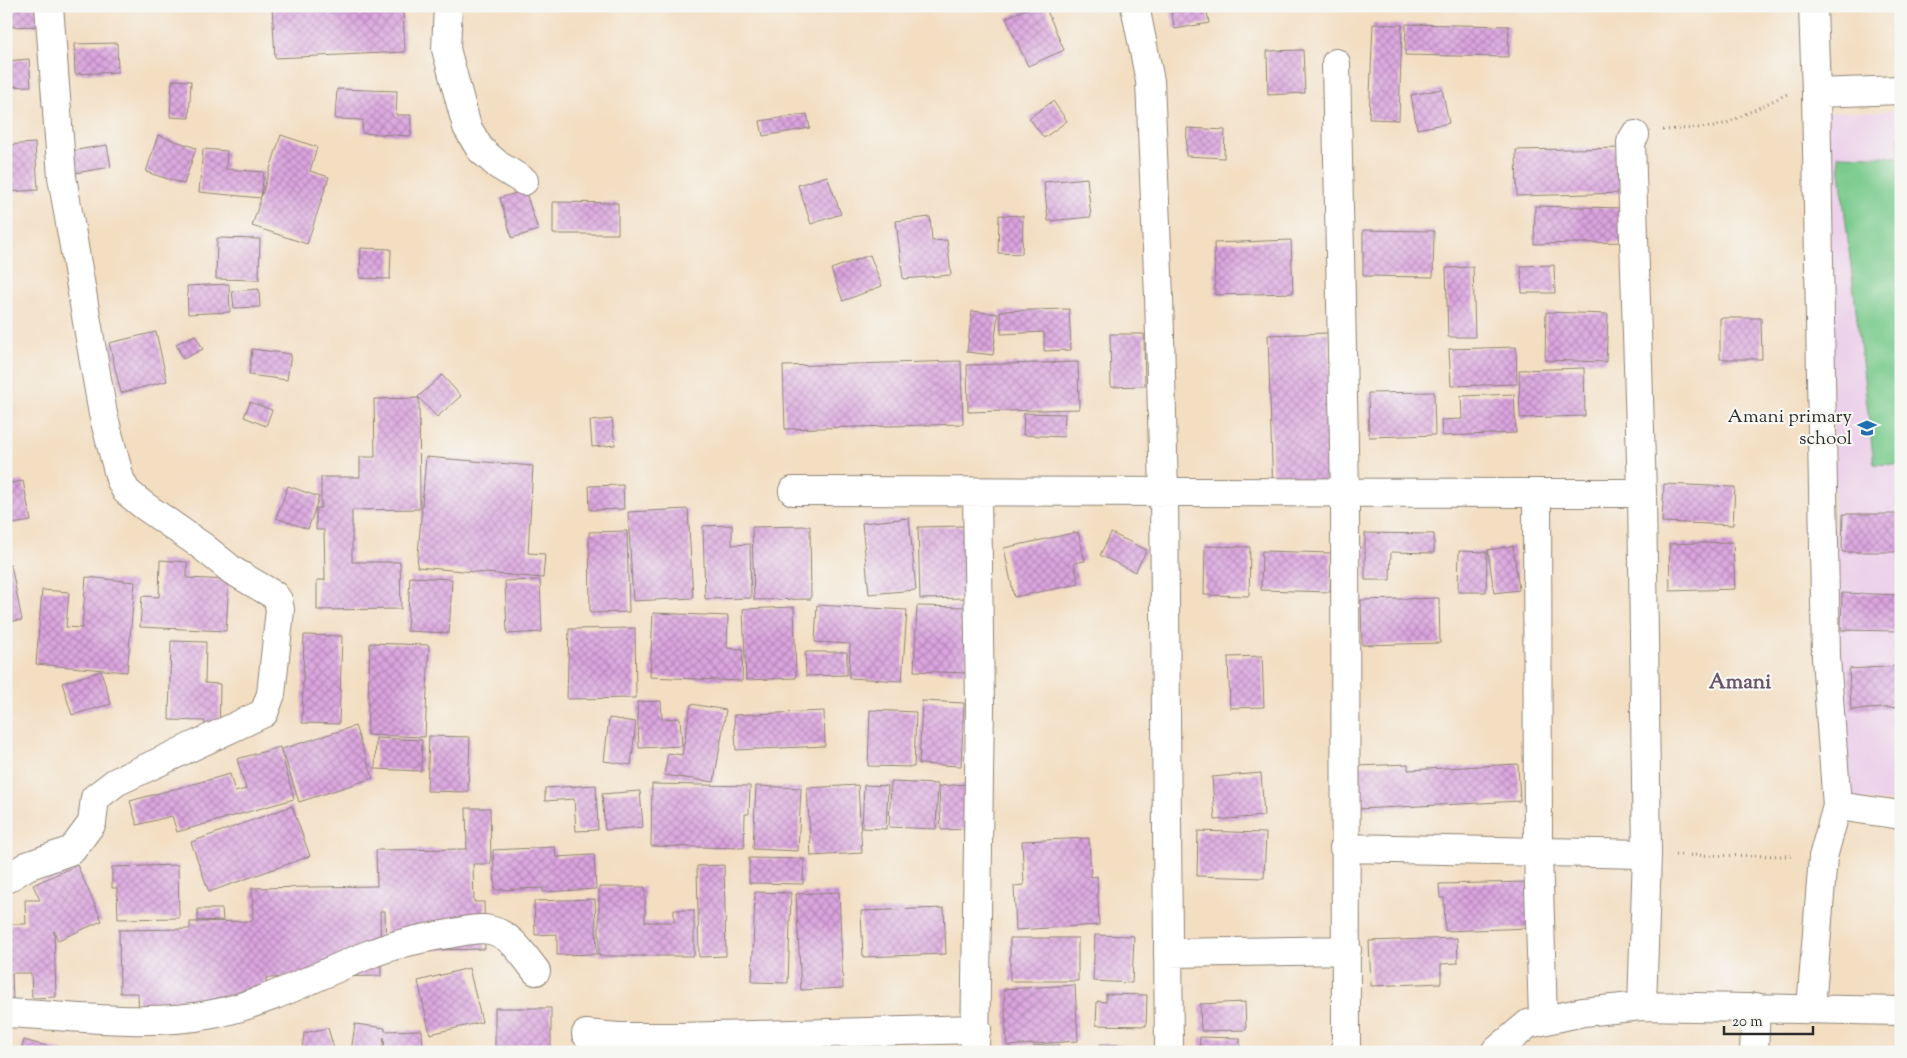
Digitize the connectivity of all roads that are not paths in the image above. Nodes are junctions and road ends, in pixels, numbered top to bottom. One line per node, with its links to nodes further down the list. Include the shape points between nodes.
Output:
1 (49, 6): 21 (street, via 62,177 103,414 120,479 126,491 143,505 233,571 274,595 280,610 271,694 264,713 116,782 95,798 92,823 72,850 27,866)
2 (448, 6): 9 (street, via 446,49 468,127 480,149)
3 (1135, 6): 13 (street, via 1150,81)
4 (1813, 6): 7 (street)
5 (1336, 63): 14 (street)
6 (1901, 90): 7 (street)
7 (1816, 93): 16 (street, via 1826,658)
8 (1635, 135): 15 (street, via 1631,142)
9 (524, 181)
10 (793, 491): 11 (street)
11 (977, 492): 13 (street); 32 (street, via 980,707)
12 (1537, 492): 14 (street); 15 (street); 19 (street)
13 (1164, 493): 14 (street); 23 (street)
14 (1345, 493): 18 (street)
15 (1642, 493): 20 (street)
16 (1836, 806): 17 (street); 27 (street, via 1823,857)
17 (1901, 815)
18 (1344, 848): 19 (street); 22 (street)
19 (1538, 853): 20 (street); 30 (street)
20 (1647, 854): 25 (street)
21 (6, 879)
22 (1347, 950): 23 (street); 34 (street)
23 (1168, 953): 33 (street)
24 (536, 971): 29 (street, via 509,938 489,930 473,930 434,936 366,956 268,998 214,1014 180,1020 126,1020)
25 (1642, 1006): 26 (street); 30 (street)
26 (1756, 1007): 27 (street); 36 (street)
27 (1811, 1008): 28 (street)
28 (1901, 1011)
29 (6, 1014)
30 (1543, 1019): 35 (street, via 1528,1024)
31 (586, 1034): 32 (street, via 618,1037)
32 (976, 1040)
33 (1169, 1052)
34 (1346, 1052)
35 (1495, 1052)
36 (1754, 1052)

